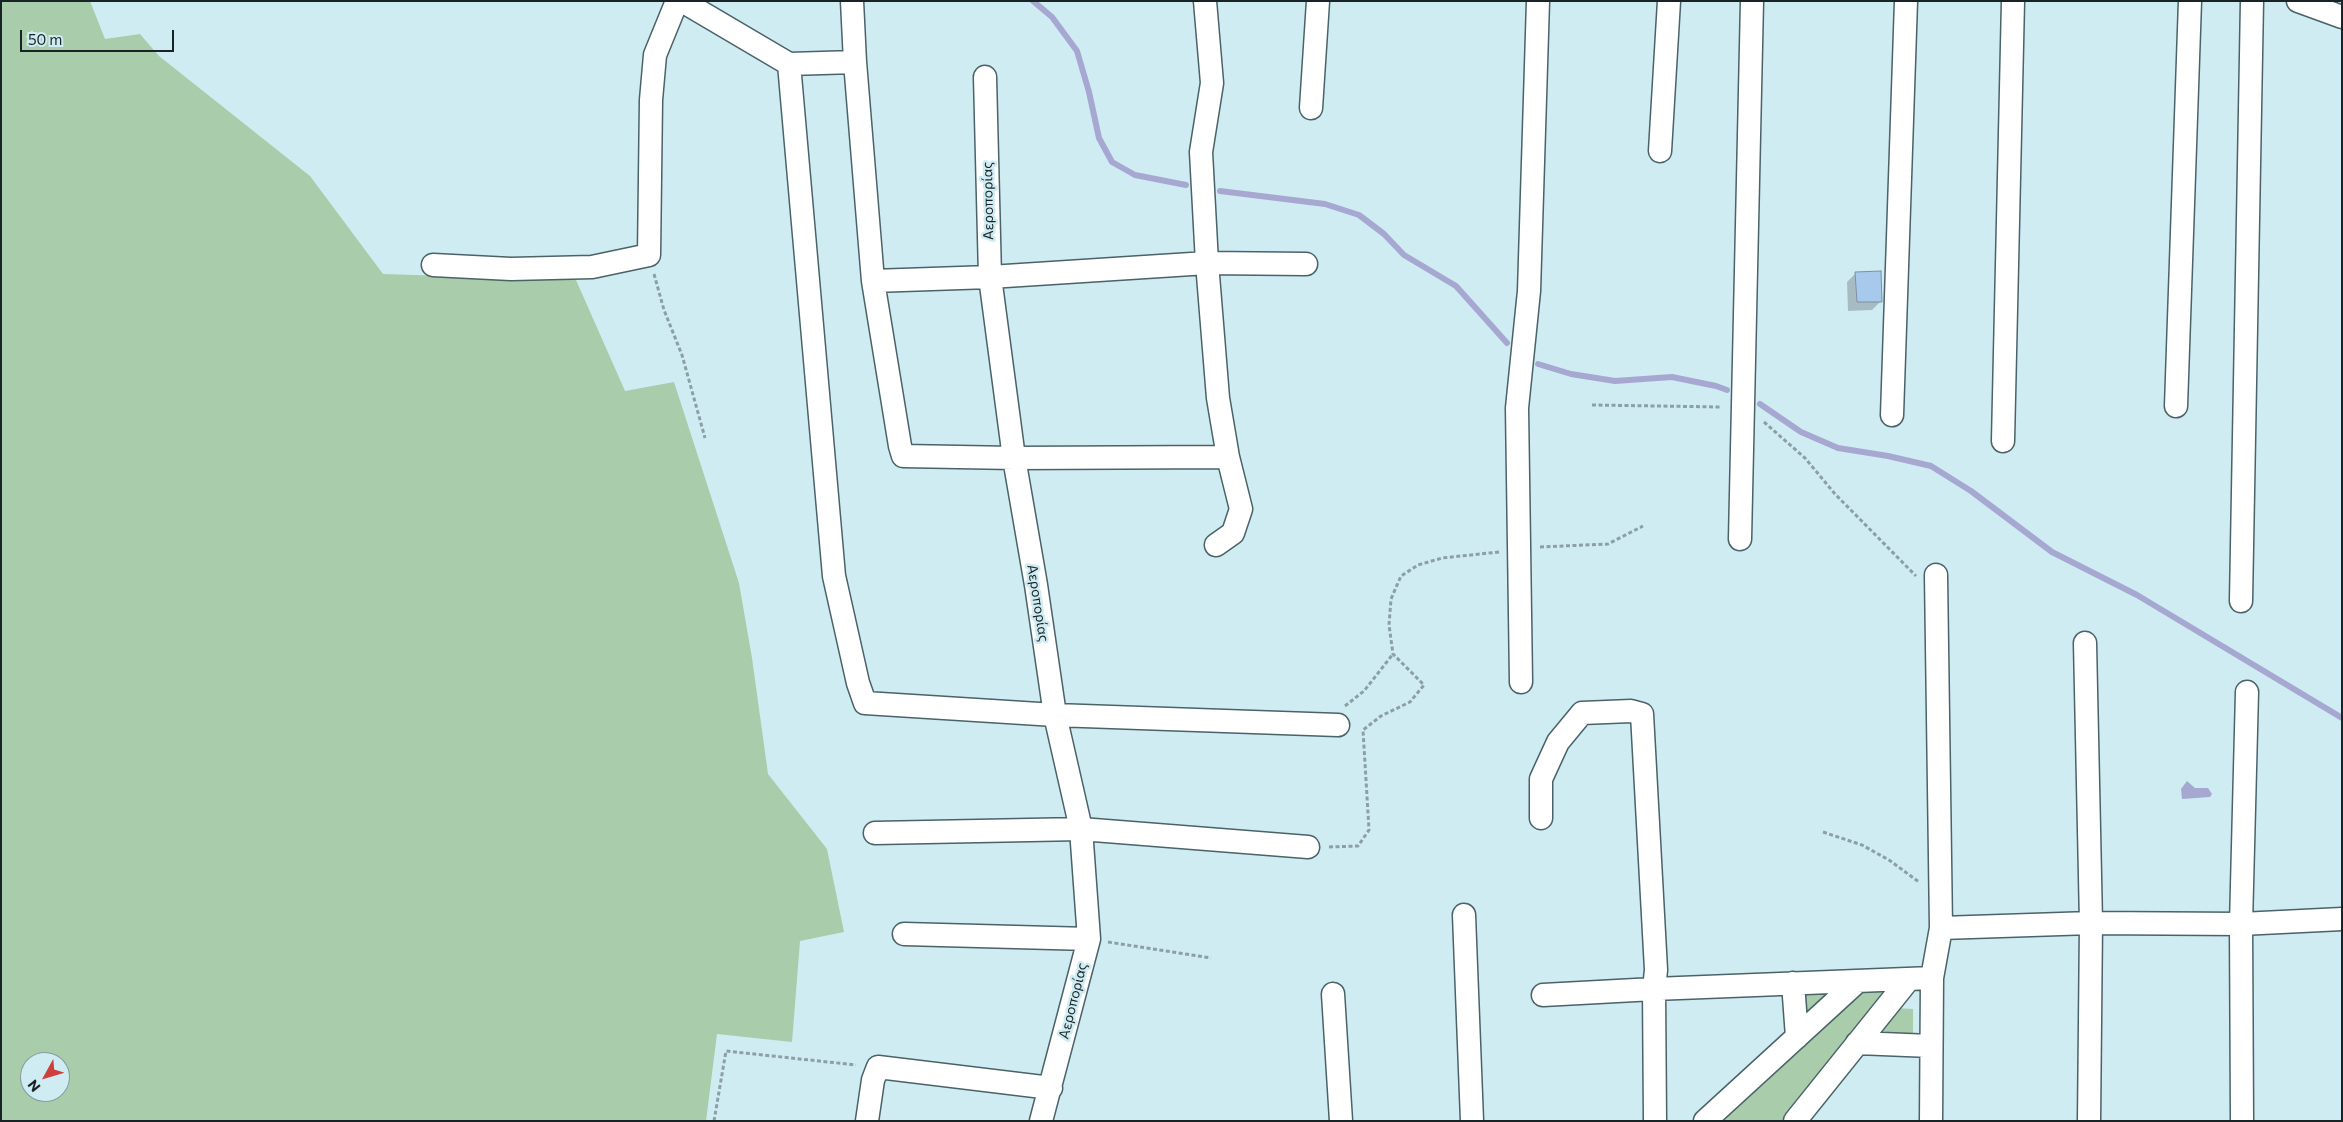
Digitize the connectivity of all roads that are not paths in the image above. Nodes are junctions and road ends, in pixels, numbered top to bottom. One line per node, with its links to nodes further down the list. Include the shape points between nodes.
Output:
1 (677, 1): 22 (street, via 655,55 650,100 649,255 592,267 511,269)
2 (682, 1): 16 (street)
3 (852, 1): 15 (street)
4 (1205, 1): 20 (street, via 1212,83 1201,152)
5 (1318, 1): 18 (street)
6 (1538, 1): 35 (street, via 1529,291 1517,408)
7 (1669, 1): 19 (street)
8 (1752, 1): 30 (street)
9 (1906, 1): 26 (street)
10 (2013, 1): 27 (street)
11 (2190, 1): 25 (street)
12 (2252, 1): 33 (street)
13 (2298, 1): 14 (street)
14 (2342, 17)
15 (855, 62): 16 (street); 24 (street)
16 (789, 64): 37 (street, via 834,576 865,704)
17 (985, 77): 23 (street, Αεροπορίας)
18 (1311, 108)
19 (1660, 151)
20 (1207, 263): 21 (street); 23 (street); 28 (street, via 1218,398)
21 (1306, 264)
22 (433, 265)
23 (990, 277): 24 (street); 29 (street, Αεροπορίας)
24 (873, 281): 29 (street, via 903,456)
25 (2176, 406)
26 (1892, 415)
27 (2003, 441)
28 (1228, 457): 29 (street); 31 (street, via 1241,509 1233,533)
29 (1014, 458): 37 (street, Αεροπορίας)
30 (1740, 539)
31 (1216, 545)
32 (1936, 585): 47 (street)
33 (2241, 601)
34 (2085, 643): 45 (street)
35 (1521, 682)
36 (2248, 692): 46 (street)
37 (1055, 715): 38 (street); 40 (street, Αεροπορίας)
38 (1339, 717)
39 (1541, 818): 54 (street, via 1541,779 1558,742 1582,713 1630,711 1642,714 1656,970)
40 (1081, 828): 41 (street); 42 (street); 49 (street, Αεροπορίας)
41 (875, 833)
42 (1308, 847)
43 (1464, 914): 64 (street)
44 (2342, 919): 46 (street)
45 (2091, 923): 46 (street); 47 (street); 69 (street)
46 (2242, 924): 70 (street)
47 (1941, 928): 50 (street)
48 (904, 934): 49 (street)
49 (1089, 939): 60 (street, Αεροπορίας)
50 (1932, 978): 51 (street); 59 (street)
51 (1909, 979): 52 (street); 58 (street)
52 (1858, 981): 53 (street); 57 (street)
53 (1793, 983): 54 (street); 57 (street)
54 (1654, 990): 56 (street); 65 (street)
55 (1334, 994): 63 (street)
56 (1542, 995)
57 (1797, 1037): 66 (street)
58 (1857, 1043): 59 (street); 67 (street)
59 (1931, 1046): 68 (street)
60 (1051, 1088): 61 (street, via 878,1067); 62 (street, Αεροπορίας)
61 (867, 1121)
62 (1041, 1121)
63 (1341, 1121)
64 (1472, 1121)
65 (1655, 1121)
66 (1705, 1121)
67 (1794, 1121)
68 (1931, 1121)
69 (2089, 1121)
70 (2242, 1121)

